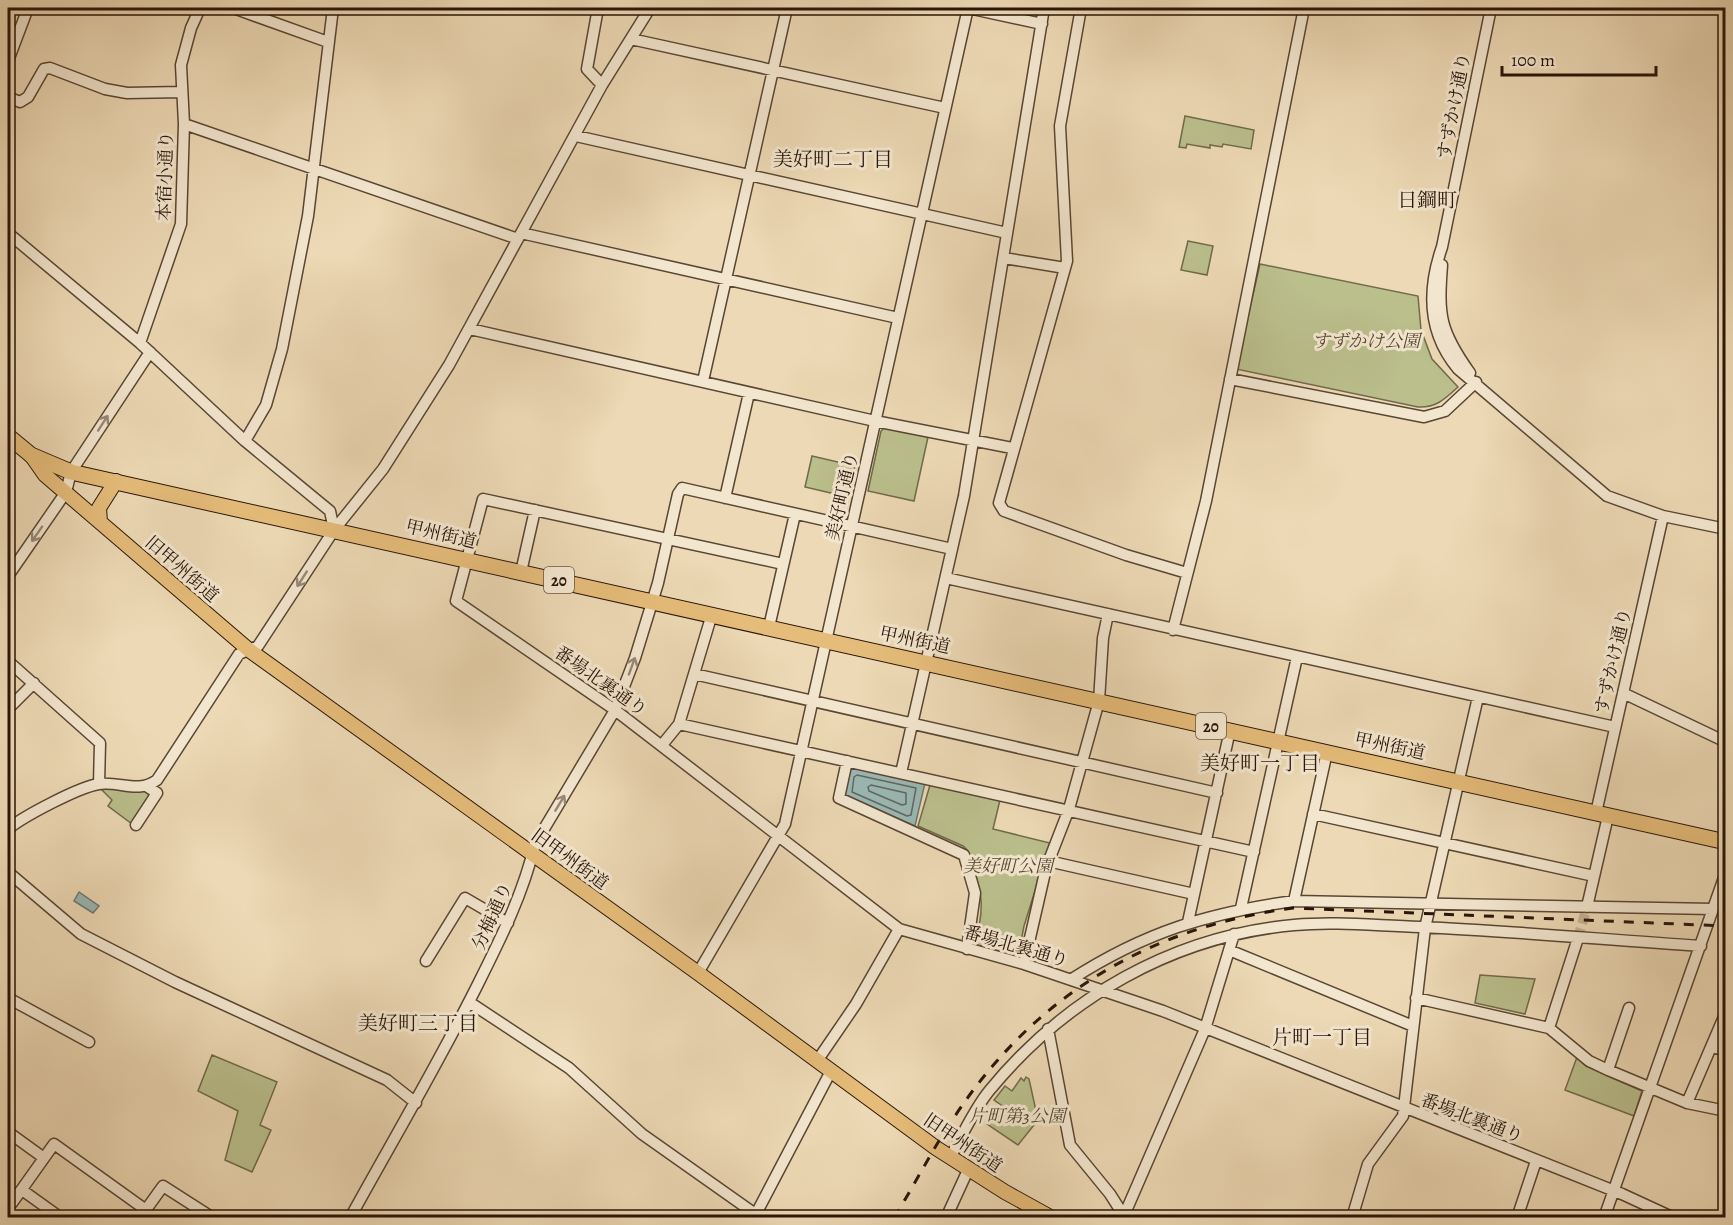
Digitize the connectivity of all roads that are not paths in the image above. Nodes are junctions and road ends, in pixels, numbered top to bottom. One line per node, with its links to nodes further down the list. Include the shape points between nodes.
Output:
1 (28, 8): 16 (street)
2 (200, 8): 19 (street, 本宿小通り, via 181,65)
3 (233, 8): 15 (street)
4 (333, 8): 15 (street)
5 (597, 8): 18 (street, via 587,69)
6 (650, 8): 14 (street)
7 (787, 8): 17 (street)
8 (968, 8): 13 (street); 21 (street, 美好町通り)
9 (1044, 8): 13 (street)
10 (1081, 8): 31 (street, via 1060,126)
11 (1304, 8): 37 (street)
12 (1491, 8): 39 (street, すずかけ通り, via 1431,290 1434,324 1452,362)
13 (1042, 24): 28 (street)
14 (631, 39): 17 (street); 18 (street)
15 (328, 42): 24 (street)
16 (8, 61)
17 (773, 70): 21 (street); 25 (street)
18 (602, 85): 23 (street)
19 (181, 92): 20 (street, via 127,93 105,89 50,68 44,69 28,98 20,102); 22 (street, 本宿小通り)
20 (8, 97)
21 (945, 108): 26 (street, 美好町通り)
22 (184, 124): 24 (street); 35 (street, 本宿小通り, via 181,224)
23 (576, 136): 25 (street); 29 (street)
24 (316, 167): 29 (street); 42 (street, via 282,349 266,405)
25 (749, 175): 26 (street); 32 (street)
26 (922, 214): 28 (street); 33 (street, 美好町通り)
27 (8, 233): 35 (street)
28 (1007, 233): 30 (street)
29 (520, 236): 32 (street); 34 (street)
30 (1004, 258): 31 (street); 43 (street)
31 (1065, 268): 45 (street)
32 (726, 279): 33 (street); 38 (street)
33 (898, 318): 41 (street, 美好町通り)
34 (470, 329): 38 (street); 56 (street, via 383,469)
35 (140, 343): 36 (street)
36 (150, 352): 42 (street); 46 (street, one-way to 36)
37 (1230, 380): 39 (street, via 1424,417 1445,411); 62 (street)
38 (703, 381): 40 (street)
39 (1476, 382): 52 (street, すずかけ通り, via 1599,491 1624,505)
40 (749, 393): 41 (street); 49 (street)
41 (875, 421): 43 (street); 54 (street, 美好町通り)
42 (245, 441): 56 (street, via 330,511)
43 (973, 442): 45 (street); 58 (street)
44 (19, 445): 46 (highway, 20); 48 (main road, 旧甲州街道)
45 (1012, 448): 62 (street, via 999,497 1004,511)
46 (71, 472): 47 (highway, 甲州街道 / 20); 48 (street)
47 (116, 481): 53 (main road, via 99,508); 56 (highway, 甲州街道 / 20)
48 (66, 492): 53 (main road, 旧甲州街道); 63 (street, one-way to 63)
49 (725, 498): 51 (street); 57 (street, 分梅通り, via 682,488)
50 (536, 510): 57 (street); 59 (street, via 483,499); 61 (street)
51 (795, 514): 54 (street); 60 (street)
52 (1664, 516): 55 (street, すずかけ通り); 77 (street, すずかけ通り)
53 (100, 522): 71 (main road, 旧甲州街道)
54 (852, 526): 58 (street); 70 (street, 美好町通り)
55 (1725, 529)
56 (334, 530): 59 (highway, 甲州街道 / 20); 71 (street, one-way to 71, via 258,646)
57 (669, 539): 60 (street); 65 (street, 分梅通り)
58 (952, 549): 64 (street)
59 (466, 560): 61 (highway, 甲州街道 / 20); 82 (street, 番場北裏通り, via 456,601)
60 (783, 564): 68 (street)
61 (521, 572): 65 (highway, 甲州街道 / 20)
62 (1187, 573): 69 (street)
63 (8, 576)
64 (946, 578): 67 (street); 74 (street)
65 (652, 601): 66 (highway, 甲州街道 / 20); 82 (street, 分梅通り, one-way to 65)
66 (712, 614): 68 (highway, 甲州街道 / 20); 75 (street)
67 (1108, 615): 69 (street); 80 (street, via 1102,638)
68 (769, 627): 70 (highway, 甲州街道 / 20)
69 (1173, 630): 72 (street)
70 (826, 640): 74 (highway, 甲州街道 / 20); 79 (street, 美好町通り)
71 (249, 650): 97 (street, via 239,654 157,780); 109 (main road, 旧甲州街道)
72 (1297, 657): 78 (street); 87 (street)
73 (8, 661): 76 (street)
74 (927, 663): 80 (highway, 甲州街道 / 20); 84 (street)
75 (694, 674): 79 (street); 83 (street)
76 (34, 683): 81 (street); 96 (street, via 100,743)
77 (1623, 693): 85 (street, すずかけ通り); 88 (street)
78 (1478, 697): 85 (street); 95 (street)
79 (813, 701): 84 (street); 90 (street, 美好町通り)
80 (1099, 701): 86 (highway, 甲州街道 / 20); 93 (street)
81 (8, 709)
82 (615, 710): 89 (street, 番場北裏通り); 109 (street, 分梅通り, one-way to 82)
83 (679, 724): 89 (street); 90 (street)
84 (913, 724): 93 (street); 94 (street)
85 (1615, 727): 101 (street, すずかけ通り)
86 (1230, 730): 87 (highway, 甲州街道 / 20); 98 (street)
87 (1279, 741): 91 (highway, 甲州街道 / 20); 108 (street)
88 (1725, 742)
89 (662, 746): 104 (street, 番場北裏通り)
90 (801, 751): 92 (street); 104 (street, 美好町通り)
91 (1327, 752): 95 (highway, 甲州街道 / 20); 100 (street)
92 (846, 761): 94 (street); 127 (street, via 838,798 964,855 975,893)
93 (1083, 762): 98 (street); 99 (street)
94 (901, 773): 99 (street)
95 (1458, 781): 101 (highway, 甲州街道 / 20); 107 (street)
96 (99, 784): 97 (street); 103 (street, via 24,815)
97 (148, 787): 102 (street, via 157,793)
98 (1217, 793): 105 (street)
99 (1069, 809): 105 (street); 110 (street)
100 (1314, 814): 107 (street); 115 (street)
101 (1602, 814): 106 (highway, 甲州街道 / 20); 113 (street, すずかけ通り)
102 (136, 825)
103 (8, 829)
104 (781, 836): 123 (street, 番場北裏通り); 131 (street, 美好町通り)
105 (1206, 842): 108 (street); 114 (street)
106 (1725, 842)
107 (1444, 843): 113 (street); 116 (street)
108 (1254, 852): 118 (street)
109 (533, 855): 121 (street, 分梅通り); 131 (main road, 旧甲州街道)
110 (1048, 861): 114 (street); 130 (street)
111 (8, 872): 150 (street, via 81,934 387,1080)
112 (1725, 872): 119 (street)
113 (1594, 876): 117 (street, すずかけ通り)
114 (1194, 894): 120 (street)
115 (1294, 901): 116 (street); 118 (street)
116 (1429, 905): 117 (street); 122 (street)
117 (1587, 907): 119 (street)
118 (1241, 908): 120 (street)
119 (1713, 909): 126 (street)
120 (1188, 922): 132 (street, via 1142,940)
121 (508, 923): 129 (street, via 465,898); 136 (street, 分梅通り)
122 (1425, 927): 124 (street, via 1326,923); 125 (street); 135 (street)
123 (899, 929): 127 (street, 番場北裏通り); 146 (street, via 856,1004)
124 (1234, 934): 128 (street); 133 (street, via 1163,957)
125 (1578, 938): 126 (street); 140 (street)
126 (1701, 945): 149 (street)
127 (967, 949): 130 (street, 番場北裏通り)
128 (1229, 950): 139 (street); 142 (street)
129 (426, 961)
130 (1024, 964): 132 (street, 番場北裏通り)
131 (698, 973): 146 (main road, 旧甲州街道)
132 (1072, 979): 133 (street, 番場北裏通り)
133 (1101, 990): 141 (street); 142 (street, 番場北裏通り)
134 (8, 998): 143 (street)
135 (1416, 998): 139 (street); 140 (street)
136 (469, 1002): 150 (street, 分梅通り); 163 (street, via 569,1068 642,1134)
137 (1629, 1008): 147 (street)
138 (1725, 1012): 144 (street)
139 (1413, 1026): 152 (street)
140 (1549, 1028): 147 (street, via 1589,1061)
141 (1048, 1029): 156 (street, via 987,1093); 165 (street, via 1070,1145)
142 (1205, 1029): 152 (street, 番場北裏通り); 165 (street)
143 (89, 1042)
144 (1711, 1047): 145 (street); 151 (street)
145 (1725, 1050)
146 (817, 1061): 148 (main road, 旧甲州街道)
147 (1608, 1070): 149 (street)
148 (831, 1071): 156 (main road, 旧甲州街道); 163 (street)
149 (1650, 1089): 151 (street); 160 (street)
150 (416, 1103): 164 (street, 分梅通り)
151 (1687, 1103): 153 (street)
152 (1404, 1109): 157 (street, 番場北裏通り); 170 (street, via 1368,1164)
153 (1725, 1111)
154 (8, 1132): 155 (street)
155 (44, 1158): 159 (street); 162 (street, via 54,1144)
156 (950, 1158): 158 (main road, 旧甲州街道)
157 (1536, 1161): 160 (street, 番場北裏通り); 171 (street)
158 (968, 1170): 168 (street); 169 (main road, 旧甲州街道)
159 (22, 1190): 161 (street, via 12,1203); 166 (street)
160 (1614, 1191): 172 (street); 173 (street, 番場北裏通り)
161 (8, 1200)
162 (143, 1214): 167 (street, via 163,1186)
163 (758, 1216)
164 (351, 1217)
165 (1124, 1217)
166 (61, 1218)
167 (213, 1218)
168 (946, 1218)
169 (1052, 1218)
170 (1352, 1218)
171 (1517, 1218)
172 (1604, 1218)
173 (1674, 1218)

